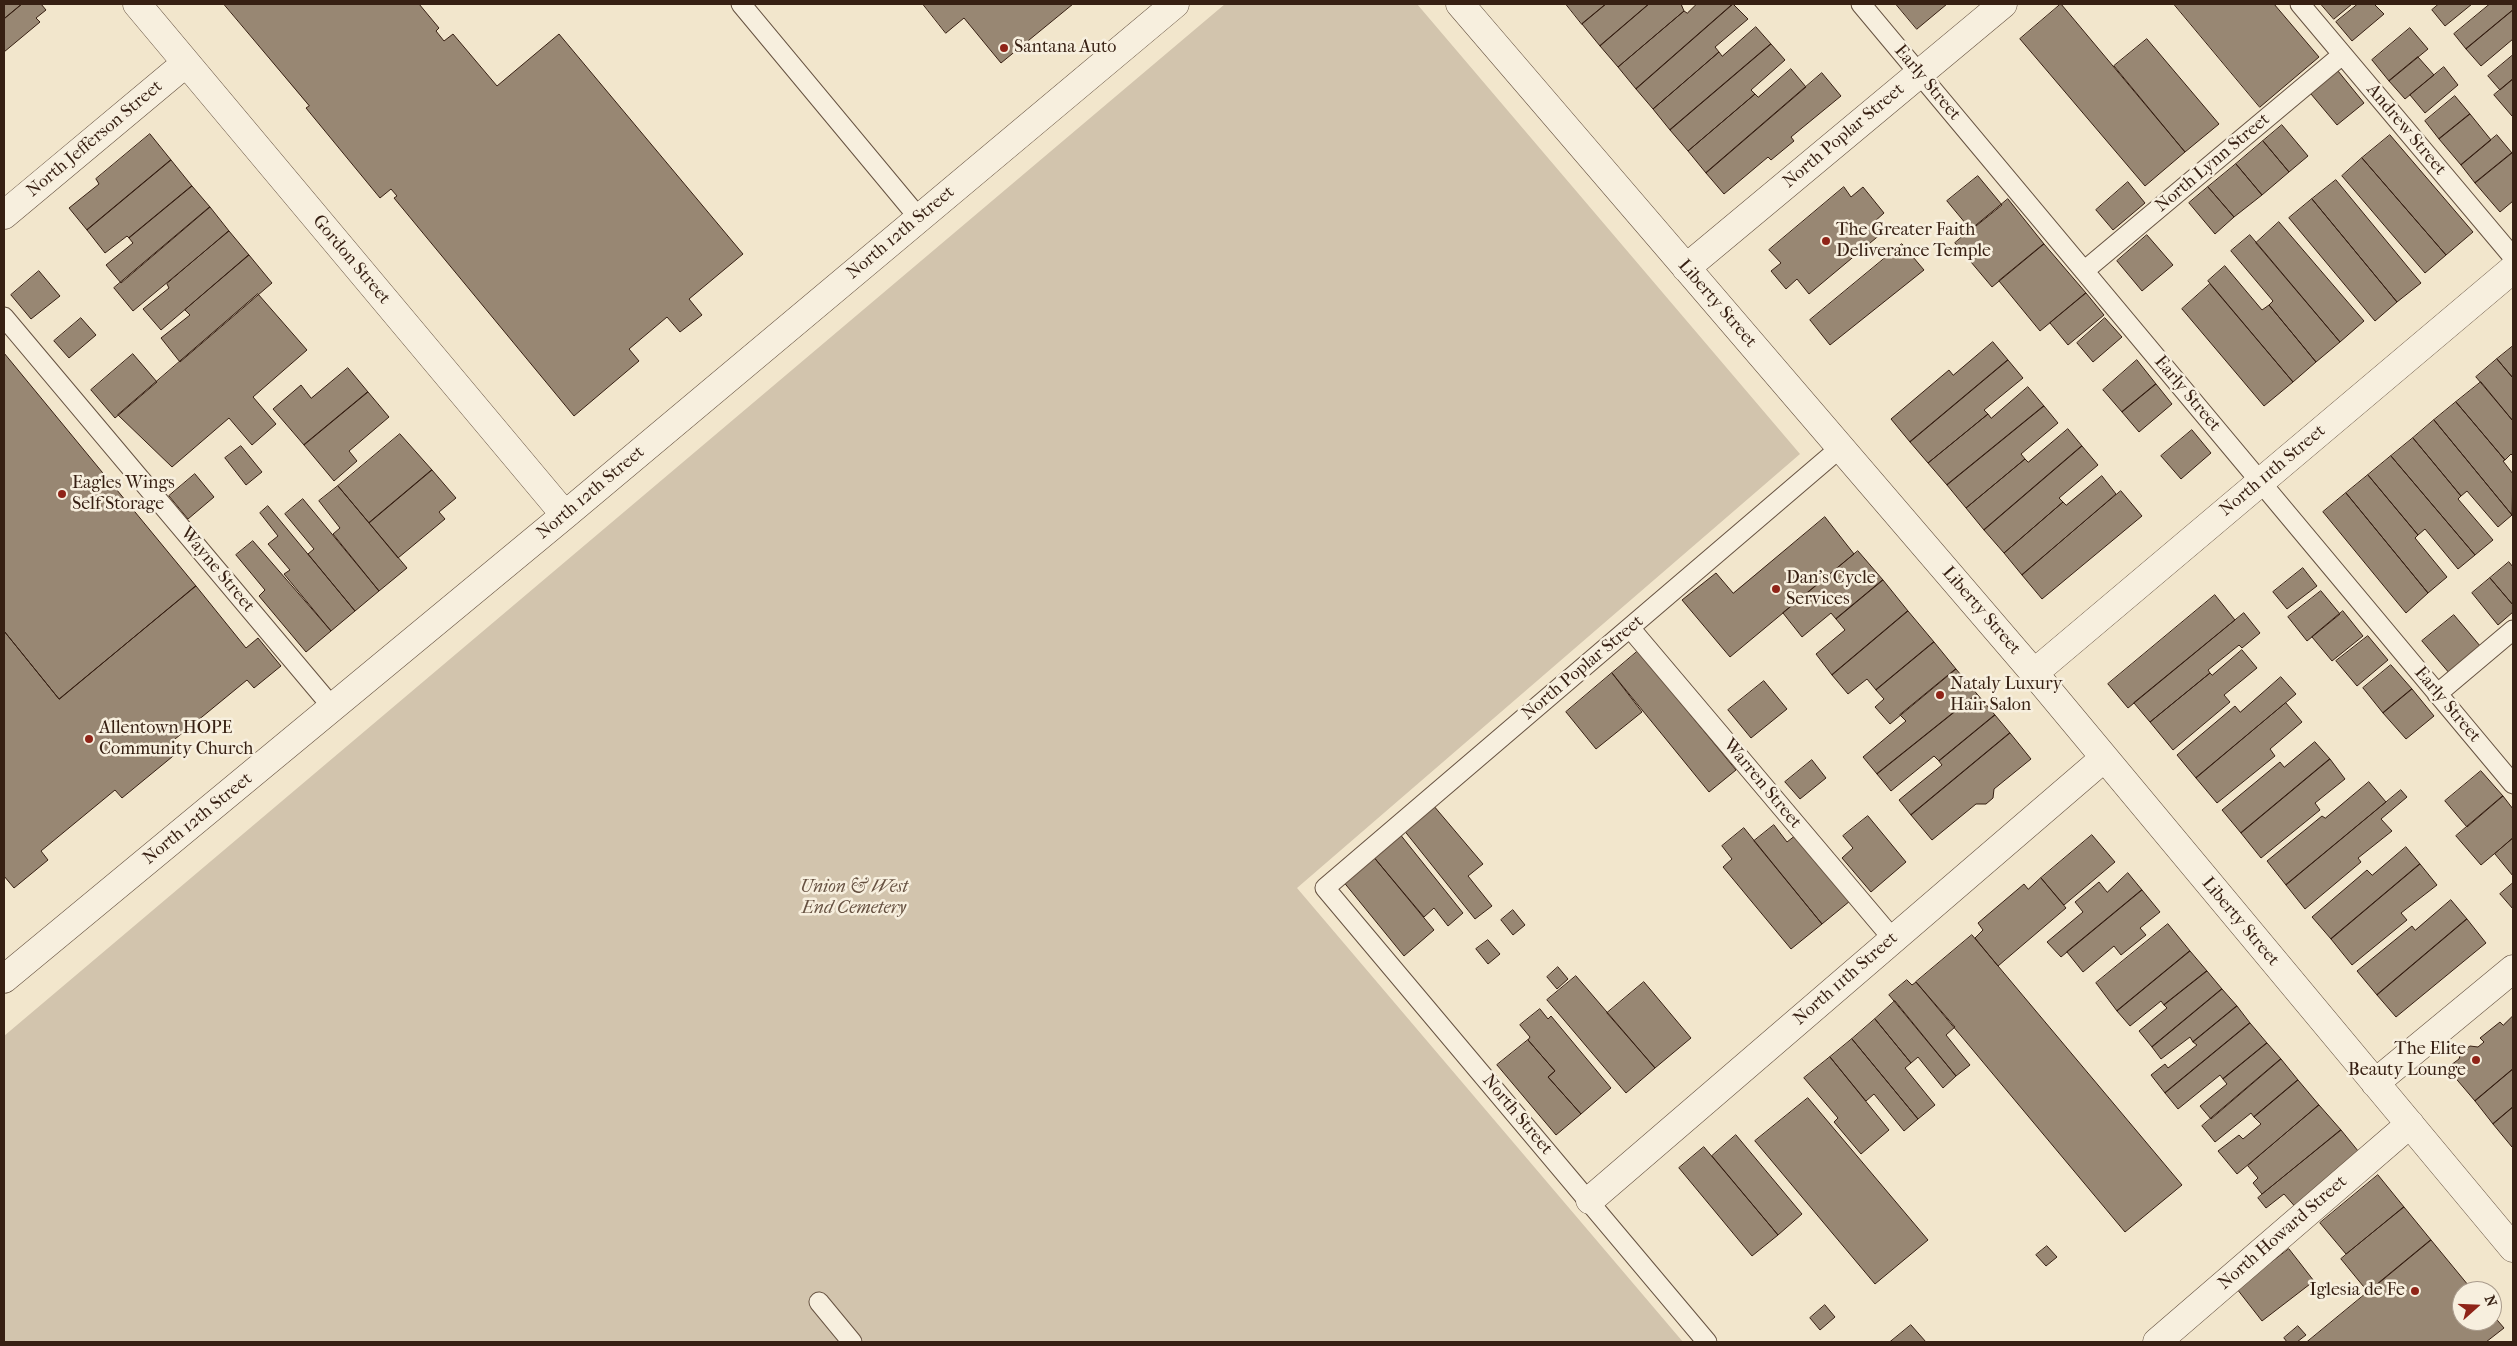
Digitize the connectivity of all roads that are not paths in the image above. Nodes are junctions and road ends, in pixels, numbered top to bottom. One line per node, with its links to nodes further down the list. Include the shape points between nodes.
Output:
1 (137, 4): 9 (street, Gordon Street)
2 (741, 4): 12 (lane)
3 (1175, 4): 12 (street, North 12th Street)
4 (1460, 4): 14 (street, Liberty Street)
5 (1861, 4): 10 (lane, Early Street)
6 (2003, 4): 10 (street, North Poplar Street)
7 (2300, 4): 8 (lane, Andrew Street)
8 (2342, 54): 13 (lane, Andrew Street); 16 (lane, North Lynn Street)
9 (186, 63): 11 (street, North Jefferson Street); 20 (street, Gordon Street)
10 (1919, 73): 14 (street, North Poplar Street); 16 (lane, Early Street)
11 (4, 216)
12 (919, 218): 20 (street, North 12th Street)
13 (2513, 257)
14 (1686, 268): 18 (street, Liberty Street)
15 (2513, 269): 19 (street, North 11th Street)
16 (2084, 271): 19 (lane, Early Street)
17 (4, 317): 25 (lane, Wayne Street)
18 (1840, 448): 21 (lane, North Poplar Street); 23 (street, Liberty Street)
19 (2261, 481): 23 (street, North 11th Street); 24 (lane, Early Street)
20 (565, 515): 25 (street, North 12th Street)
21 (1630, 628): 28 (lane, North Poplar Street); 29 (lane, Warren Street)
22 (2513, 630): 24 (lane)
23 (2034, 673): 26 (street, Liberty Street)
24 (2437, 694): 27 (lane, Early Street)
25 (333, 708): 31 (street, North 12th Street)
26 (2104, 759): 29 (street, North 11th Street); 32 (street, Liberty Street)
27 (2513, 784)
28 (1325, 888): 34 (lane, North Street)
29 (1893, 939): 34 (street, North 11th Street)
30 (2513, 969): 32 (street)
31 (6, 973)
32 (2375, 1083): 33 (street, Liberty Street)
33 (2410, 1124): 35 (street, Liberty Street); 39 (street, North Howard Street)
34 (1590, 1200): 38 (lane, North Street)
35 (2513, 1248)
36 (819, 1302): 37 (lane)
37 (852, 1342)
38 (1707, 1342)
39 (2157, 1342)

